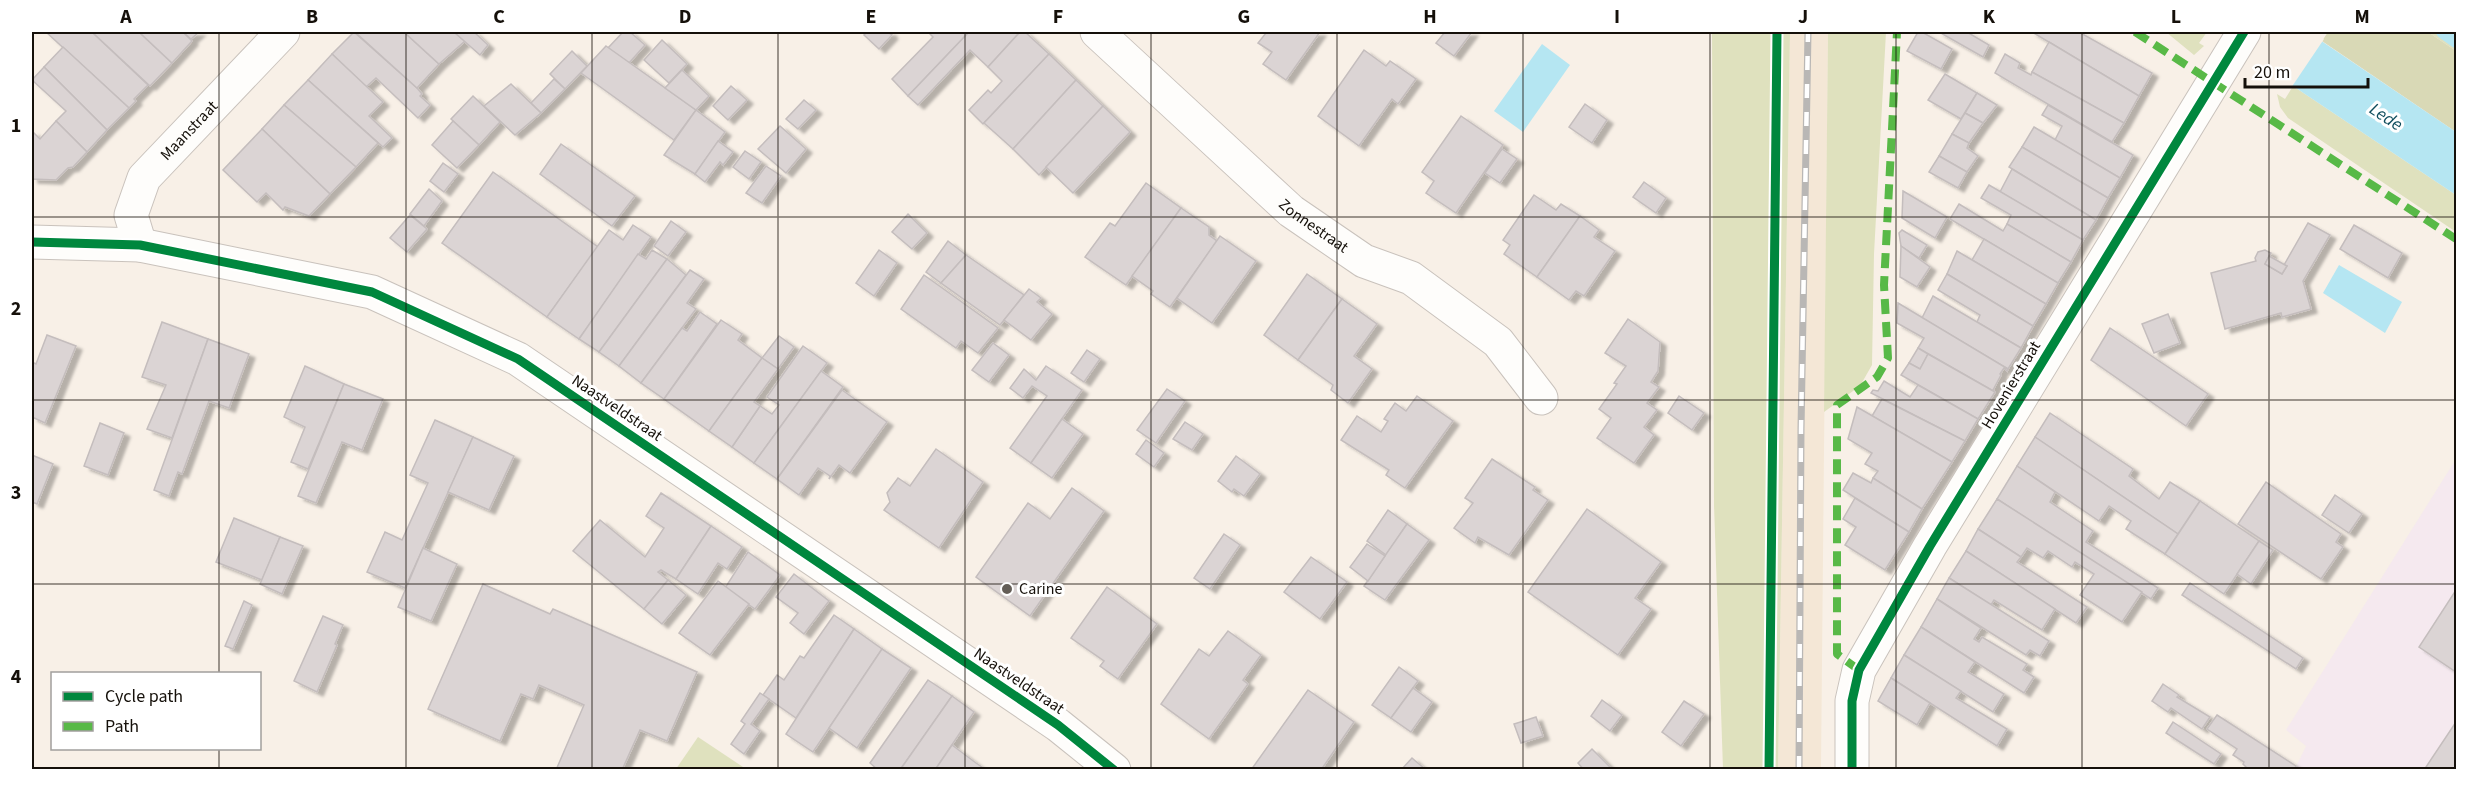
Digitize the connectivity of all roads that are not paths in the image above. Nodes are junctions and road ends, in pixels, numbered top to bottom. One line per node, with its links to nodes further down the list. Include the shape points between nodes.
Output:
1 (283, 32): 5 (street, Maanstraat, via 144,178 131,215)
2 (1097, 32): 6 (street, Zonnestraat, via 1291,211 1364,261 1411,278 1498,342)
3 (2244, 32): 8 (street, Hovenierstraat, via 1930,546 1859,670 1852,701)
4 (32, 242): 5 (street, Naastveldstraat)
5 (140, 245): 7 (street, Naastveldstraat, via 372,292 518,359 1058,725)
6 (1540, 398)
7 (1114, 770)
8 (1852, 770)

